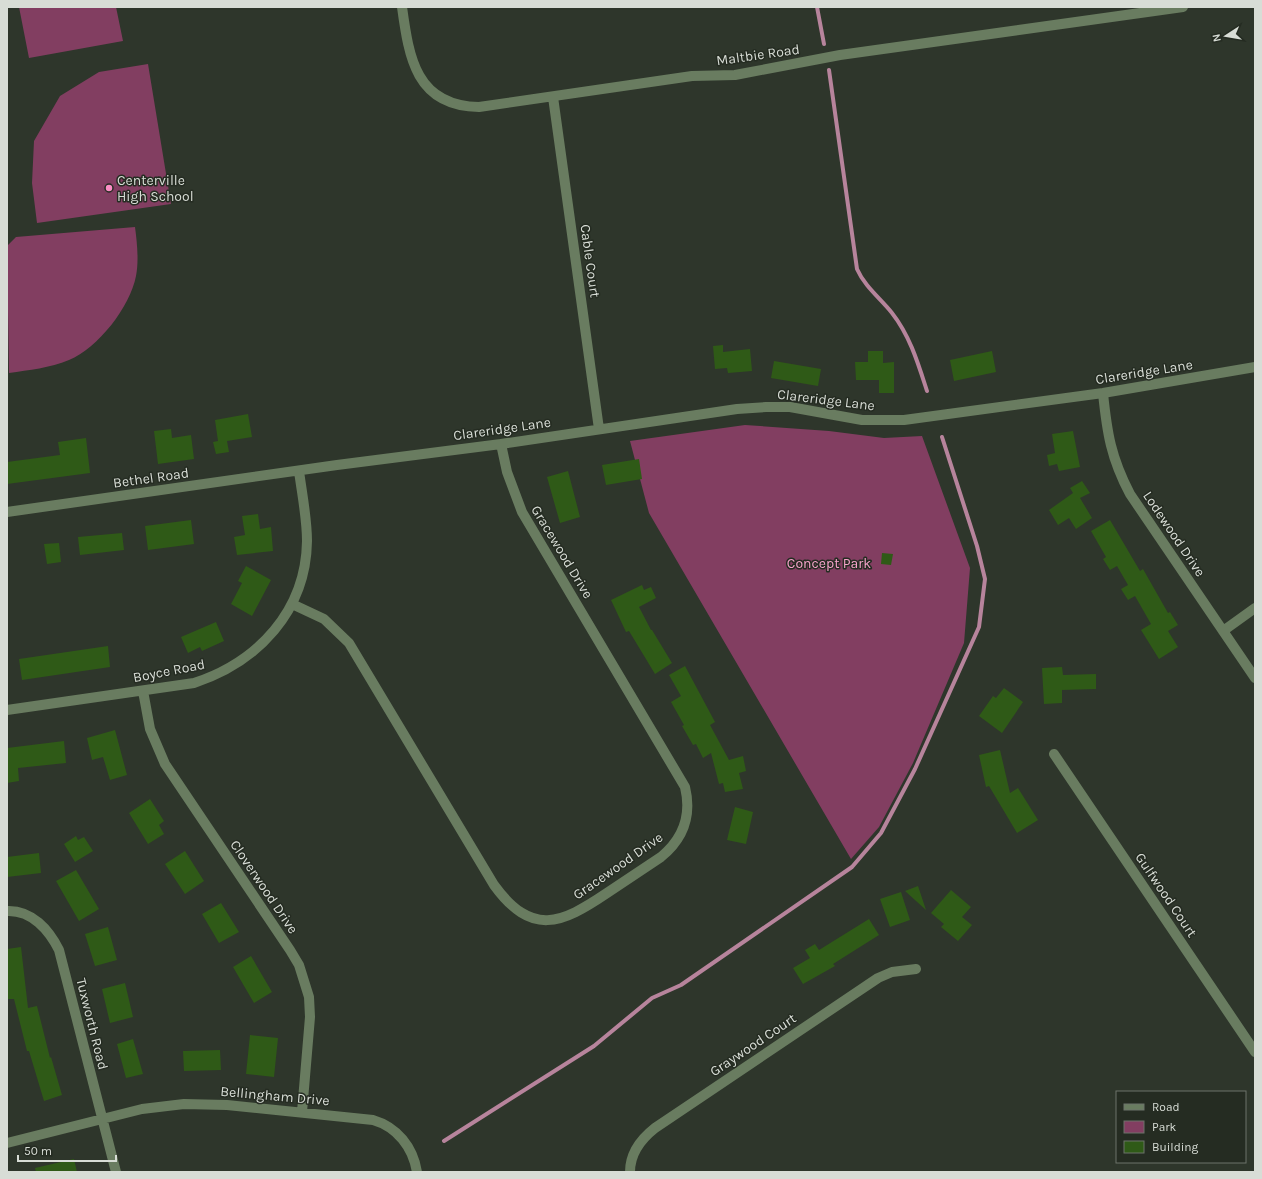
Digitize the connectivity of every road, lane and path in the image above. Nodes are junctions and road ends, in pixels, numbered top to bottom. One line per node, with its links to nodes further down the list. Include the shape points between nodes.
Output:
1 (402, 7): 3 (street, Maltbie Road, via 416,72 424,86 443,100 479,107)
2 (1183, 7): 3 (street, Maltbie Road, via 840,55 735,75 692,76)
3 (553, 97): 6 (street, Cable Court)
4 (1255, 367): 5 (street, Clareridge Lane)
5 (1103, 393): 6 (street, Clareridge Lane, via 904,420 862,420 790,407 766,407); 12 (street, Lodewood Drive, via 1113,457 1130,494)
6 (599, 429): 7 (street, Clareridge Lane)
7 (501, 444): 8 (street, Clareridge Lane); 10 (street, Gracewood Drive, via 507,472 522,512 685,787 688,798 686,824 672,848 661,857 569,917 546,920 519,912 506,902 494,885 349,643 324,619)
8 (299, 471): 9 (street, Bethel Road); 10 (street, Boyce Road, via 307,541 302,577)
9 (7, 512)
10 (292, 604): 14 (street, Boyce Road, via 265,642 234,666 194,683)
11 (1255, 608): 12 (street)
12 (1223, 631): 13 (street, Lodewood Drive)
13 (1255, 678)
14 (143, 691): 15 (street, Boyce Road); 20 (street, Cloverwood Drive, via 150,729 165,764 290,950 305,980 310,1017)
15 (7, 710)
16 (1054, 754): 19 (street, Gulfwood Court)
17 (7, 911): 21 (street, Tuxworth Road, via 22,913 40,924 59,950)
18 (916, 969): 25 (street, Graywood Court, via 892,972 878,978 655,1128 639,1143 633,1154)
19 (1255, 1051)
20 (302, 1112): 21 (street, Bellingham Drive, via 184,1104 142,1109); 24 (street, Bellingham Drive, via 383,1123 402,1138 410,1149)
21 (102, 1119): 22 (street, Bellingham Drive); 23 (street, Tuxworth Road)
22 (7, 1142)
23 (116, 1172)
24 (417, 1172)
25 (630, 1172)

